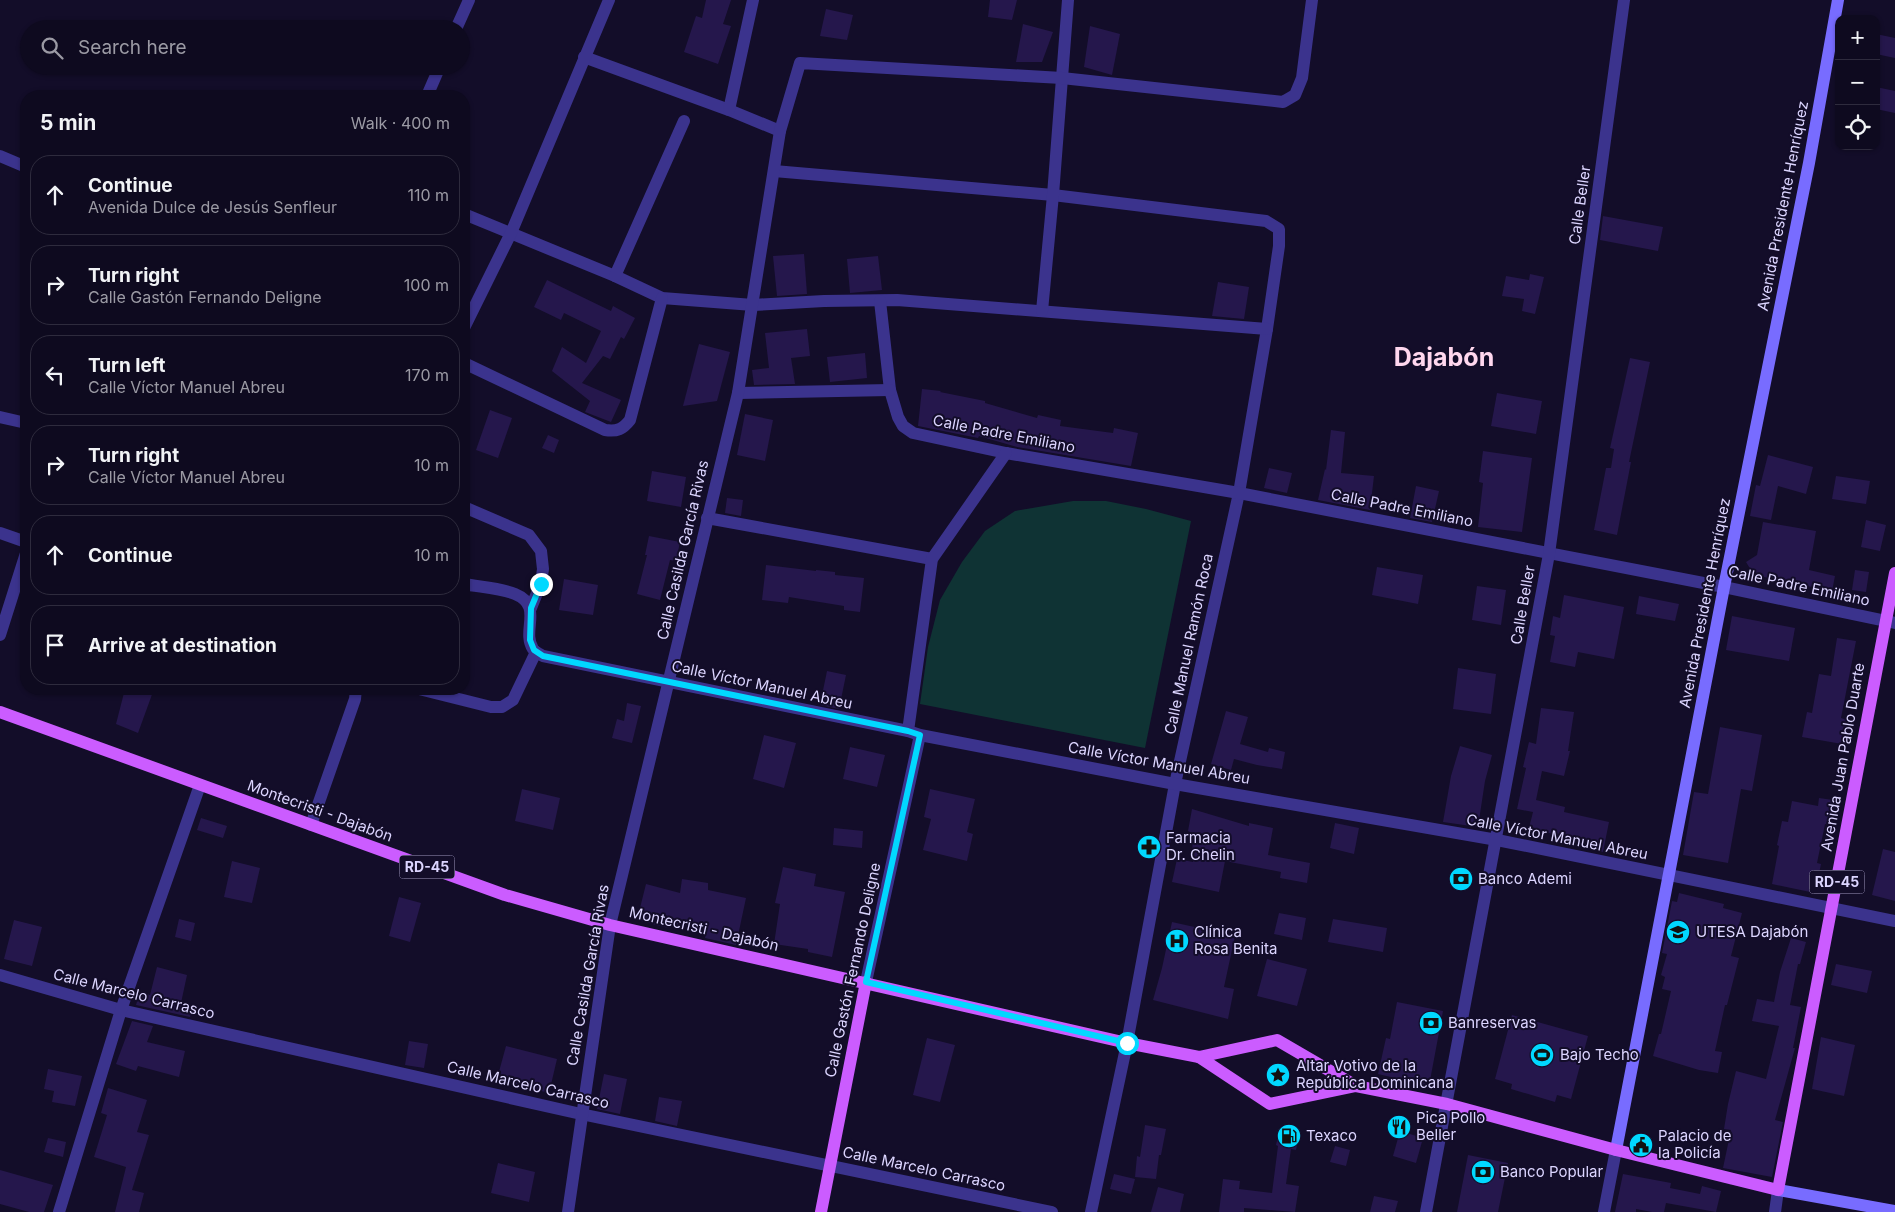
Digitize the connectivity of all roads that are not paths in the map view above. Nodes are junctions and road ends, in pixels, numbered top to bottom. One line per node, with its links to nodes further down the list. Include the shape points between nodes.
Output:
1 (469, 0): 8 (street)
2 (609, 0): 9 (street)
3 (753, 0): 13 (street)
4 (1068, 0): 11 (street)
5 (1312, 0): 11 (street, via 1302,78 1295,95 1283,102)
6 (1624, 0): 40 (street, Calle Beller)
7 (1838, 0): 45 (street, Avenida Presidente Henríquez, via 1809,163)
8 (460, 20)
9 (584, 57): 13 (street); 21 (street)
10 (436, 75): 12 (street)
11 (1062, 78): 15 (street, Calle Casilda García Rivas, via 800,63); 19 (street)
12 (430, 90)
13 (729, 110): 15 (street)
14 (684, 121): 22 (street)
15 (780, 130): 18 (street, Calle Casilda García Rivas)
16 (0, 156): 17 (street)
17 (20, 164)
18 (774, 171): 19 (street); 25 (street, Calle Casilda García Rivas)
19 (1053, 195): 26 (street); 28 (street, Calle Manuel Ramón Roca, via 1266,221 1279,229)
20 (470, 216): 21 (street)
21 (511, 233): 22 (street); 27 (street)
22 (615, 276): 23 (street)
23 (662, 298): 25 (street); 29 (street, via 630,420 621,429 605,430)
24 (880, 301): 25 (street); 26 (street); 30 (street)
25 (753, 304): 31 (street, Calle Casilda García Rivas)
26 (1042, 312): 28 (street)
27 (470, 316)
28 (1267, 329): 35 (street, Calle Manuel Ramón Roca)
29 (470, 366)
30 (890, 390): 31 (street); 34 (street, Calle Padre Emiliano, via 898,417 903,426 913,433)
31 (738, 392): 37 (street, Calle Casilda García Rivas)
32 (0, 417): 33 (street)
33 (20, 421)
34 (1006, 452): 35 (street, Calle Padre Emiliano); 41 (street)
35 (1239, 493): 40 (street, Calle Padre Emiliano); 55 (street, Calle Manuel Ramón Roca)
36 (470, 510): 46 (street, via 529,535 541,551 541,584)
37 (706, 518): 41 (street); 50 (street, Calle Casilda García Rivas)
38 (0, 533): 39 (street)
39 (20, 540)
40 (1549, 554): 45 (street, Calle Padre Emiliano); 58 (street, Calle Beller)
41 (932, 559): 54 (street, Calle Gastón Fernando Deligne)
42 (20, 572): 48 (street)
43 (1895, 573): 47 (main road, Avenida Juan Pablo Duarte / RD-45)
44 (470, 585): 46 (street, via 514,594)
45 (1724, 587): 47 (street, Calle Padre Emiliano); 59 (street, Avenida Presidente Henríquez)
46 (531, 608): 49 (street, via 530,640)
47 (1890, 622): 60 (main road, Avenida Juan Pablo Duarte / RD-45)
48 (0, 636)
49 (536, 652): 50 (street, Calle Víctor Manuel Abreu); 52 (street, via 513,700 502,707)
50 (669, 682): 54 (street, Calle Víctor Manuel Abreu); 62 (street, Calle Casilda García Rivas)
51 (355, 695): 57 (street)
52 (443, 695)
53 (0, 712): 56 (main road, Montecristi - Dajabón / RD-45)
54 (914, 733): 55 (street, Calle Víctor Manuel Abreu); 64 (street, Calle Gastón Fernando Deligne)
55 (1175, 784): 58 (street, Calle Víctor Manuel Abreu); 66 (street, Calle Manuel Ramón Roca)
56 (200, 785): 57 (main road, Montecristi - Dajabón / RD-45); 65 (street)
57 (311, 825): 62 (main road, Montecristi - Dajabón / RD-45, via 505,895)
58 (1497, 840): 59 (street, Calle Víctor Manuel Abreu); 69 (street, Calle Beller)
59 (1669, 876): 60 (street, Calle Víctor Manuel Abreu); 71 (street, Avenida Presidente Henríquez)
60 (1832, 909): 61 (street, Calle Víctor Manuel Abreu); 73 (main road, Avenida Juan Pablo Duarte / RD-45)
61 (1895, 922)
62 (610, 925): 64 (main road, Montecristi - Dajabón / RD-45); 70 (street, Calle Casilda García Rivas)
63 (0, 975): 65 (street, Calle Marcelo Carrasco)
64 (866, 982): 66 (main road, RD-45); 72 (main road, Calle Gastón Fernando Deligne)
65 (121, 1010): 70 (street, Calle Marcelo Carrasco); 75 (street)
66 (1127, 1043): 67 (main road, RD-45); 79 (street, Calle Manuel Ramón Roca)
67 (1199, 1057): 68 (main road, RD-45, via 1278,1040); 68 (main road, RD-45, via 1270,1104)
68 (1356, 1086): 69 (main road, RD-45)
69 (1447, 1104): 71 (main road, RD-45); 80 (street, Calle Beller)
70 (581, 1114): 72 (street, Calle Marcelo Carrasco); 76 (street, Calle Casilda García Rivas)
71 (1616, 1150): 73 (main road, RD-45); 81 (street, Avenida Presidente Henríquez)
72 (830, 1166): 77 (main road, Calle Gastón Fernando Deligne); 78 (street, Calle Marcelo Carrasco)
73 (1778, 1190): 74 (street); 82 (street, Avenida Juan Pablo Duarte)
74 (1895, 1211)
75 (59, 1212)
76 (568, 1212)
77 (820, 1212)
78 (1052, 1212)
79 (1091, 1212)
80 (1426, 1212)
81 (1604, 1212)
82 (1775, 1212)

